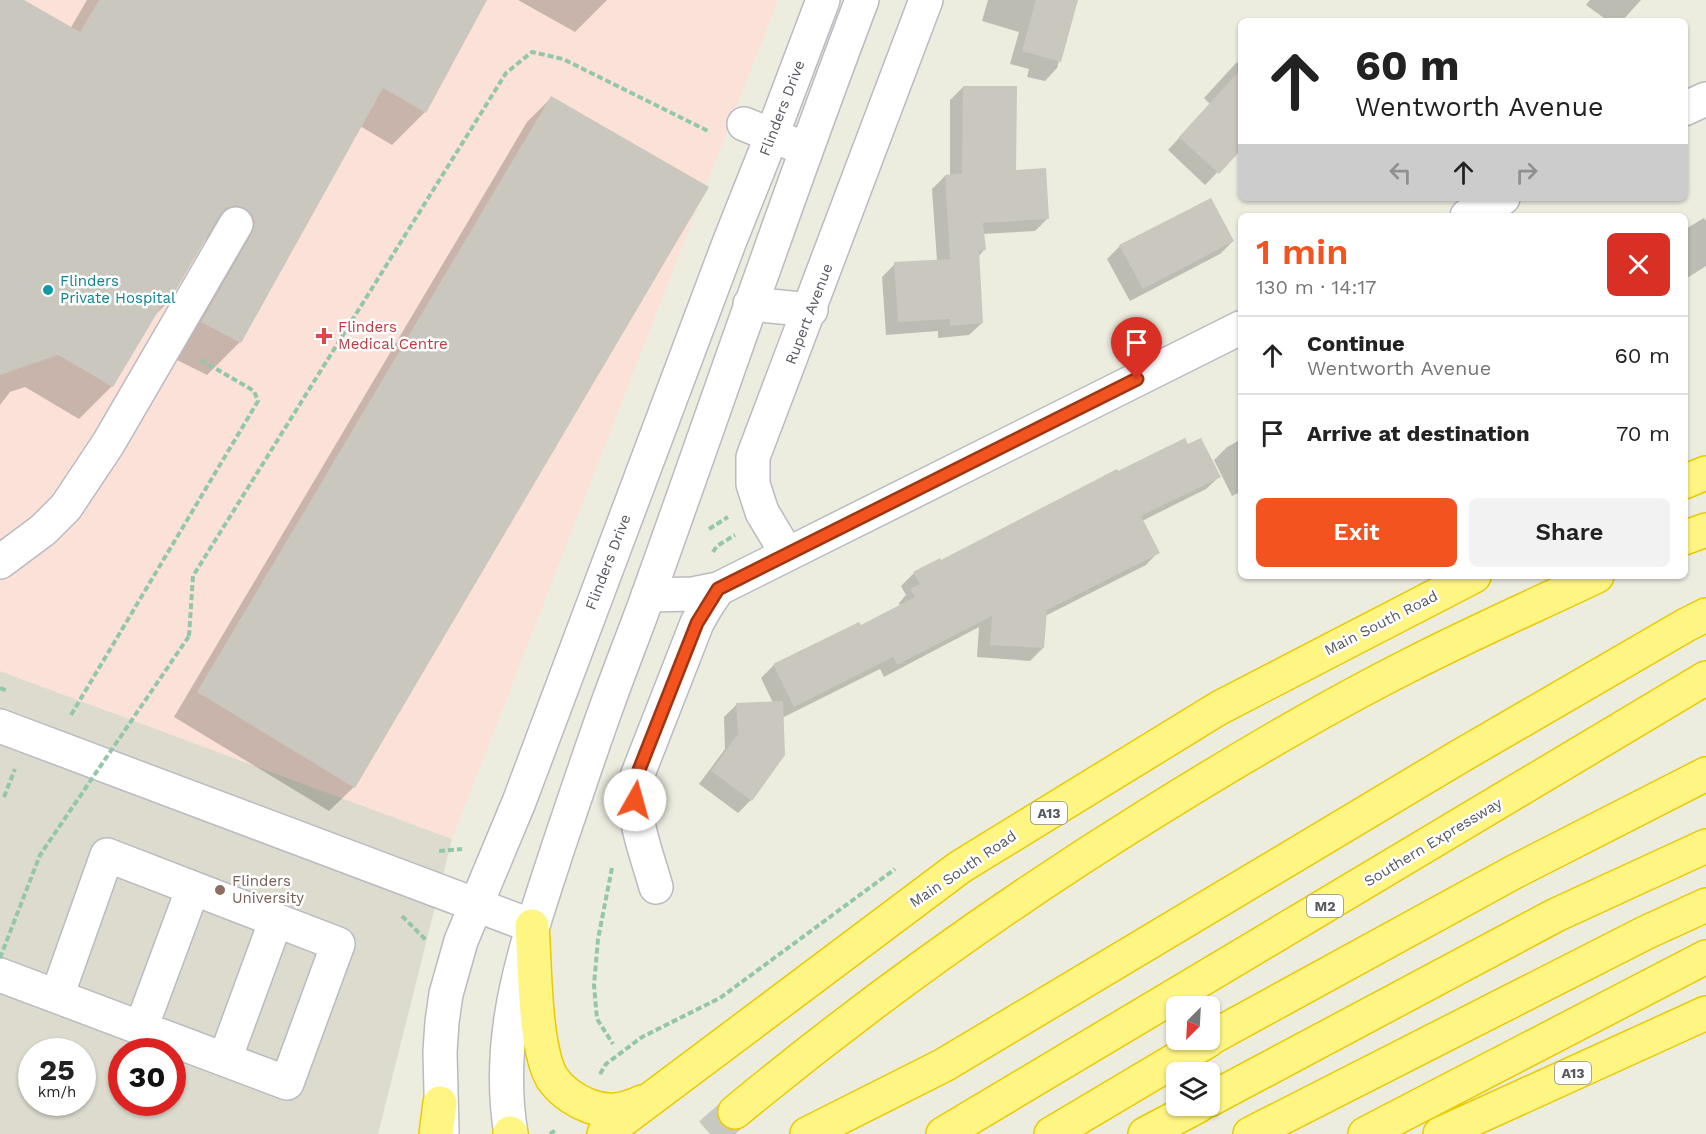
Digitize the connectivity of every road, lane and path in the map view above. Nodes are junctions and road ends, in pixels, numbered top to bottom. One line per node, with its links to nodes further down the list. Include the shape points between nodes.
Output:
1 (824, 0): 6 (street, Flinders Drive)
2 (861, 0): 8 (street)
3 (926, 0): 13 (street, Rupert Avenue)
4 (1706, 99): 5 (street)
5 (1688, 107)
6 (758, 129): 8 (street); 46 (street, Flinders Drive, via 720,264 519,802)
7 (711, 132): 51 (path, bridge, via 563,59 532,52 506,74 193,576 189,636 40,855)
8 (805, 149): 12 (street)
9 (1497, 201): 10 (street)
10 (1473, 213)
11 (236, 224): 22 (street, via 114,433 66,507)
12 (750, 304): 13 (street); 26 (street)
13 (811, 310): 21 (street, Rupert Avenue, via 753,457 753,484 762,512)
14 (1238, 329): 21 (street)
15 (201, 360): 32 (path, via 254,391 258,401)
16 (1706, 473): 17 (highway)
17 (1688, 480)
18 (1706, 530): 20 (highway)
19 (742, 531): 23 (path, via 713,552)
20 (1688, 537)
21 (787, 554): 23 (street)
22 (0, 562)
23 (716, 574): 26 (street, via 693,594); 44 (street, via 636,779 639,825)
24 (1468, 579): 61 (highway, Main South Road / A13, via 1219,708 960,867)
25 (1591, 579): 62 (highway, via 1407,666 1226,767 1070,864 911,974)
26 (648, 595): 49 (street, via 598,728)
27 (1706, 615): 67 (highway, via 944,1065)
28 (1706, 678): 68 (highway, Southern Expressway / M2)
29 (0, 688): 30 (path)
30 (10, 692)
31 (61, 711): 32 (path)
32 (71, 715): 33 (path)
33 (82, 719)
34 (0, 726): 46 (street)
35 (115, 731): 36 (path)
36 (126, 735)
37 (16, 765): 39 (path)
38 (1706, 774): 56 (highway, via 1514,872)
39 (4, 797)
40 (1706, 846): 60 (highway, via 1556,915)
41 (432, 848): 42 (path, via 442,852)
42 (466, 848)
43 (612, 862): 57 (path, via 594,985 597,1019)
44 (656, 886)
45 (193, 888): 48 (street); 53 (street, via 107,855); 55 (street)
46 (476, 904): 49 (street); 64 (street, Flinders Drive, via 446,994)
47 (1706, 905): 71 (highway)
48 (276, 920): 59 (street); 59 (street, via 338,944 327,976 287,1083)
49 (532, 926): 61 (highway, via 540,1033 553,1078 579,1102 607,1111 626,1109); 65 (street, via 512,1005 505,1056)
50 (1706, 957): 72 (highway)
51 (0, 958)
52 (0, 975): 53 (street)
53 (57, 996): 55 (street)
54 (1706, 1013): 73 (highway, A13)
55 (141, 1028): 59 (street)
56 (1220, 1033)
57 (613, 1044)
58 (1191, 1050): 69 (highway)
59 (225, 1059)
60 (1220, 1094)
61 (653, 1097): 66 (highway, Main South Road / A13)
62 (735, 1112)
63 (1179, 1116): 70 (highway)
64 (439, 1124)
65 (511, 1134)
66 (604, 1134)
67 (807, 1134)
68 (944, 1134)
69 (1051, 1134)
70 (1145, 1134)
71 (1250, 1134)
72 (1365, 1134)
73 (1440, 1134)

